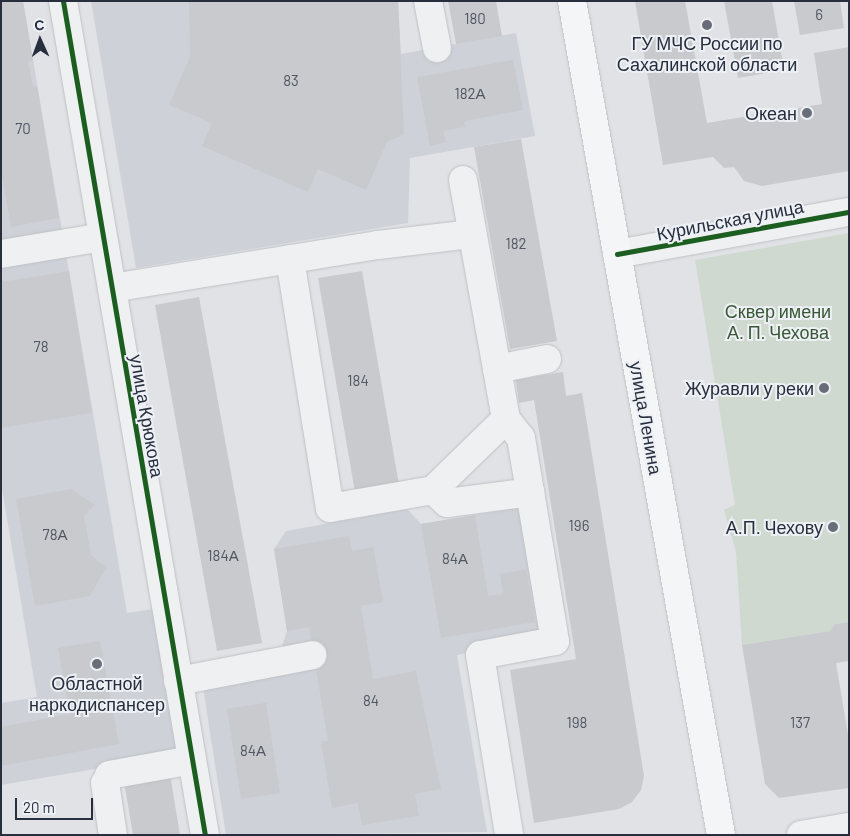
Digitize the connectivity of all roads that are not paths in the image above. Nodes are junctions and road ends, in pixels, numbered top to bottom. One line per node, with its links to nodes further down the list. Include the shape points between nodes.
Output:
1 (63, 1): 8 (street, улица Крюкова)
2 (428, 1): 4 (street)
3 (572, 1): 10 (main road, улица Ленина)
4 (437, 48)
5 (463, 180): 7 (street)
6 (849, 212): 10 (street, Курильская улица)
7 (472, 234): 11 (street); 14 (street)
8 (103, 237): 9 (street); 12 (street, улица Крюкова)
9 (1, 254)
10 (617, 254): 25 (main road, улица Ленина)
11 (290, 259): 12 (street); 16 (street, via 330,508)
12 (112, 288): 19 (street, улица Крюкова)
13 (547, 359): 14 (street)
14 (497, 369): 15 (street)
15 (506, 419): 16 (street); 17 (street, via 521,438)
16 (433, 490): 17 (street, via 447,503)
17 (530, 492): 24 (street, via 555,641 480,655)
18 (313, 655): 19 (street)
19 (178, 681): 20 (street, улица Крюкова)
20 (192, 760): 22 (street, via 107,779); 23 (street, улица Крюкова)
21 (849, 827): 26 (street)
22 (113, 835)
23 (204, 835)
24 (509, 835)
25 (721, 835)
26 (801, 835)

